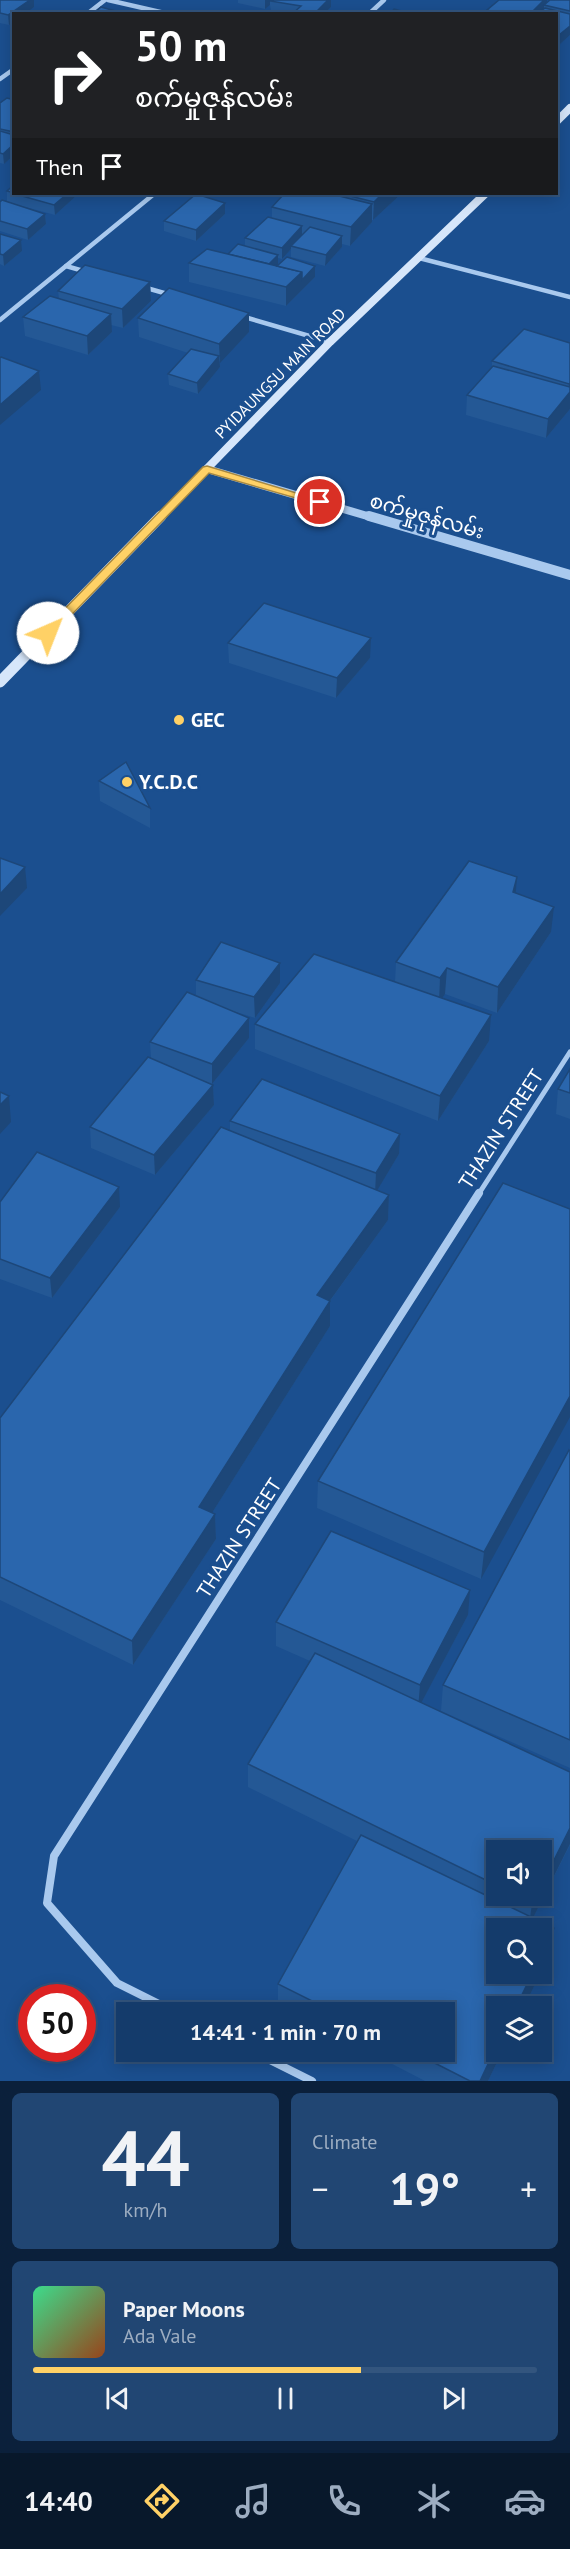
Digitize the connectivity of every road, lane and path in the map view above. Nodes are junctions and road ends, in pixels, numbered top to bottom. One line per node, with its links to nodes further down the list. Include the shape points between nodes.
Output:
1 (106, 0): 3 (street); 4 (street)
2 (384, 0): 5 (street)
3 (90, 12)
4 (160, 12)
5 (371, 12)
6 (570, 108): 7 (main road)
7 (558, 120)
8 (153, 195): 11 (street)
9 (483, 195): 10 (main road, PYIDAUNGSU MAIN ROAD)
10 (419, 258): 15 (street); 18 (main road, PYIDAUNGSU MAIN ROAD)
11 (66, 266): 12 (street); 17 (street)
12 (89, 272)
13 (135, 285): 14 (street)
14 (181, 297)
15 (570, 297)
16 (238, 315): 18 (street)
17 (0, 320)
18 (330, 342): 19 (main road, PYIDAUNGSU MAIN ROAD)
19 (207, 469): 20 (street, စက်မှုဇုန်လမ်း); 21 (main road, PYIDAUNGSU MAIN ROAD)
20 (570, 575)
21 (0, 682)
22 (570, 1052): 23 (street, THAZIN STREET, via 54,1856 47,1903 117,1983)
23 (155, 2002)
24 (274, 2062): 25 (street)
25 (312, 2081)

